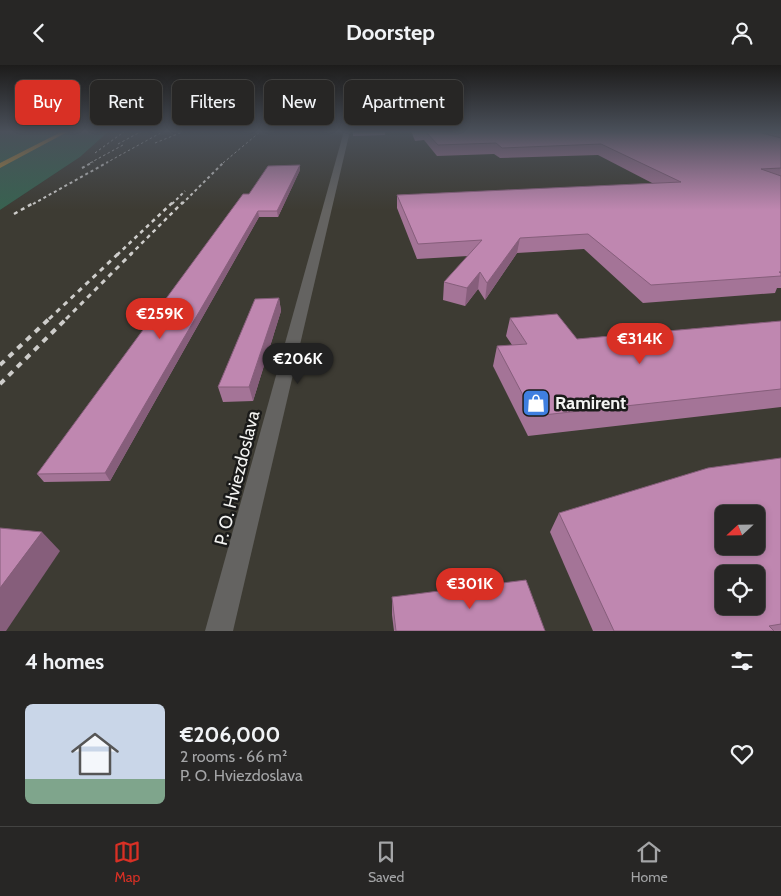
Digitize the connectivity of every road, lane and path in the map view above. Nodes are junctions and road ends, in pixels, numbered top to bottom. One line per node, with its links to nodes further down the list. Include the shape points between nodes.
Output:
1 (16, 157): 3 (main road)
2 (340, 157): 4 (street, P. O. Hviezdoslava)
3 (0, 166)
4 (219, 631)

